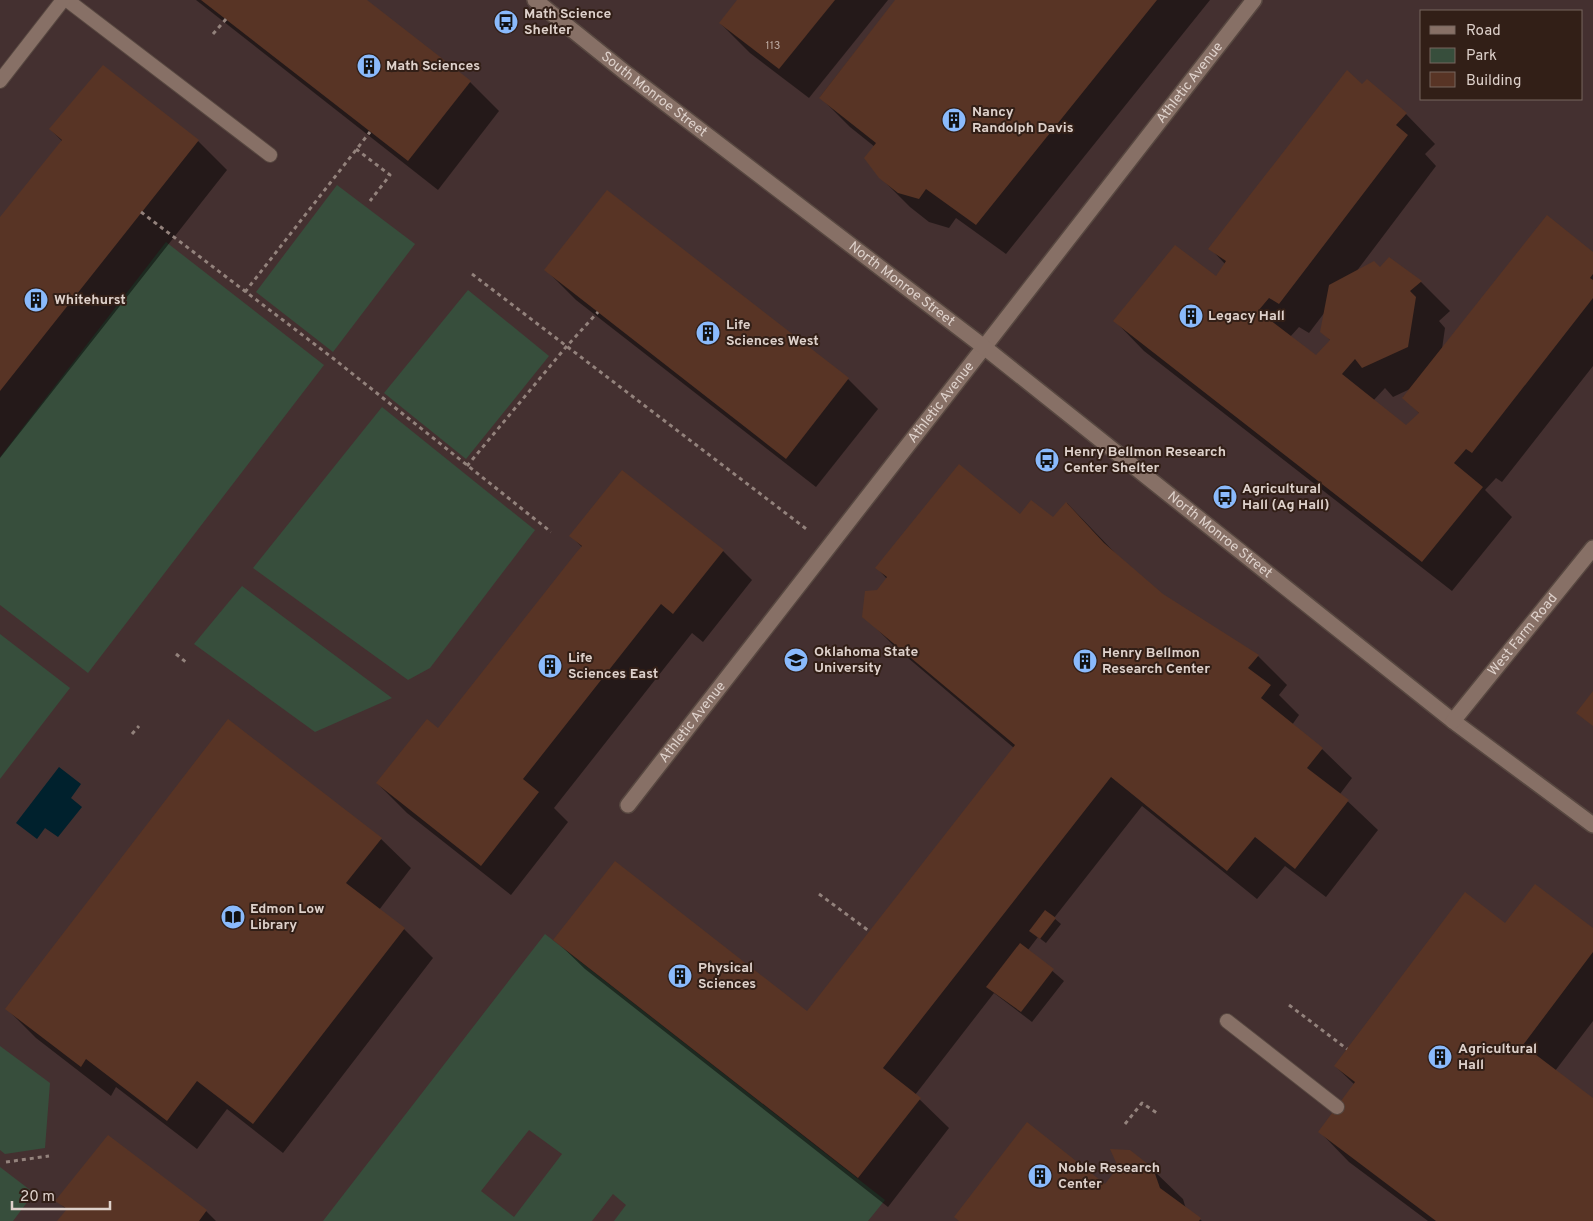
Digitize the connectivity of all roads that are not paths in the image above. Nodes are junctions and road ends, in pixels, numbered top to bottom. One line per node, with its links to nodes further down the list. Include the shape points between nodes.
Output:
1 (63, 0): 5 (lane)
2 (67, 0): 6 (lane)
3 (535, 0): 7 (street, South Monroe Street)
4 (1254, 0): 8 (street, Athletic Avenue)
5 (0, 81)
6 (270, 155)
7 (776, 188): 8 (street, North Monroe Street)
8 (984, 347): 10 (street, North Monroe Street); 11 (street, Athletic Avenue)
9 (1593, 548): 10 (street, West Farm Road)
10 (1453, 721): 12 (street, North Monroe Street)
11 (628, 805)
12 (1593, 825)
13 (1227, 1021): 14 (lane)
14 (1337, 1107)

